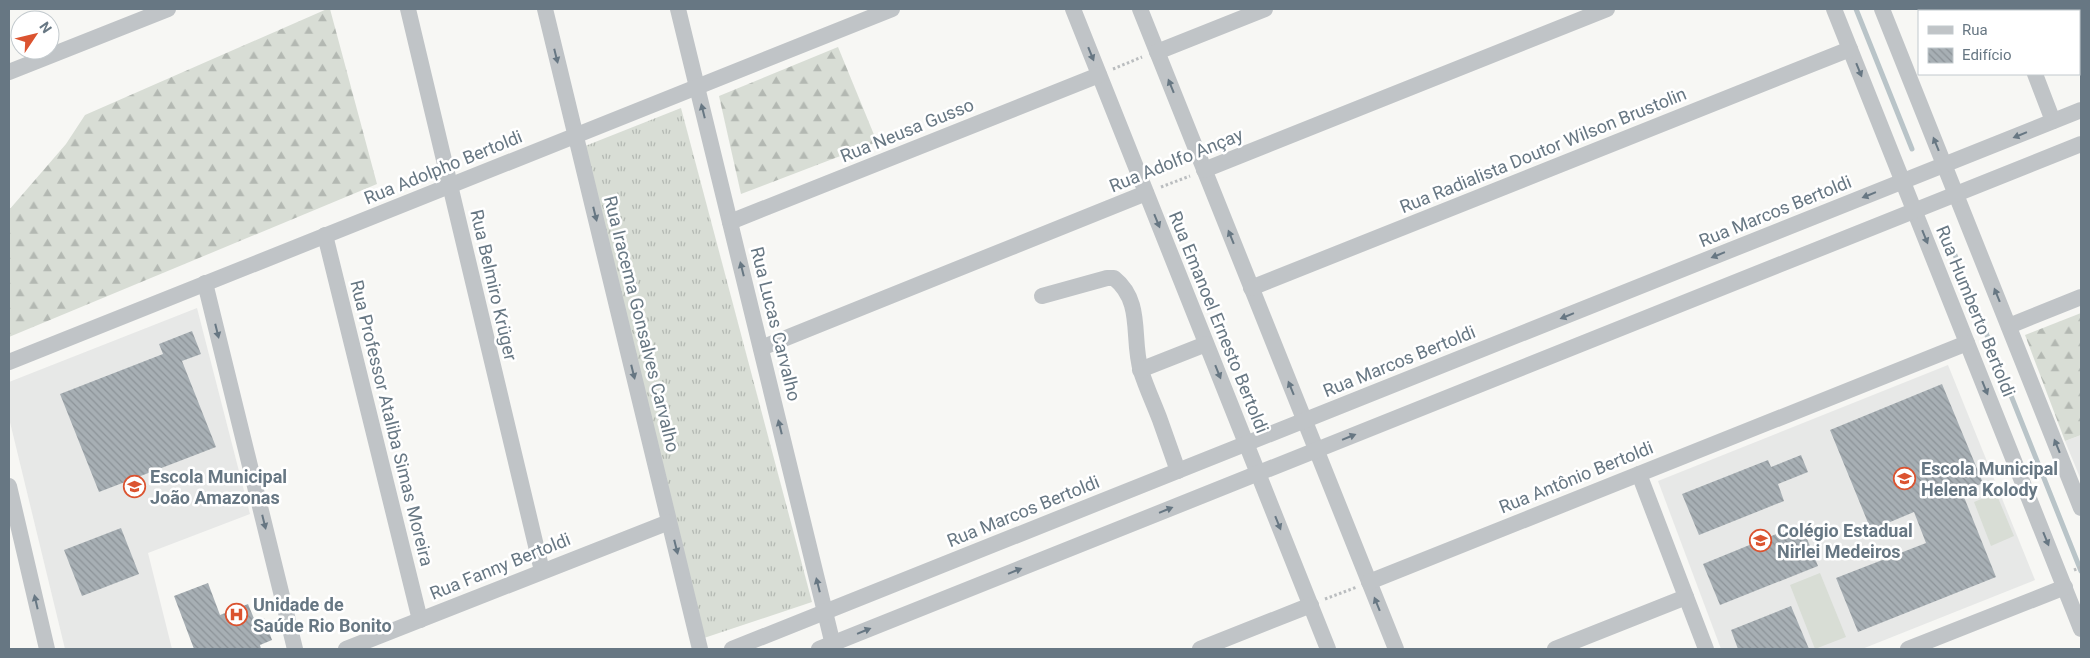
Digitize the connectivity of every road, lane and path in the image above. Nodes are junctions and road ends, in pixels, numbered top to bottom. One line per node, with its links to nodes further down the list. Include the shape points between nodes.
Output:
1 (168, 9): 14 (street)
2 (408, 9): 25 (street, Rua Belmiro Krüger)
3 (545, 9): 20 (street, Rua Iracema Gonsalves Carvalho, one-way to 20)
4 (678, 9): 17 (street, Rua Lucas Carvalho)
5 (892, 9): 17 (street, Rua Adolpho Bertoldi)
6 (1072, 9): 15 (street, Rua Emanoel Ernesto Bertoldi, one-way to 15)
7 (1140, 9): 13 (street)
8 (1265, 9): 13 (street)
9 (1607, 9): 23 (street, Rua Adolfo Ançay)
10 (1834, 9): 12 (street, Rua Humberto Bertoldi)
11 (1882, 9): 22 (street, Rua Humberto Bertoldi, one-way to 11)
12 (1850, 49): 24 (street, Rua Humberto Bertoldi, one-way to 24); 32 (street, Rua Radialista Doutor Wilson Brustolin)
13 (1157, 52): 15 (path); 23 (street, one-way to 13)
14 (9, 72)
15 (1099, 75): 26 (street, Rua Emanoel Ernesto Bertoldi); 29 (street, Rua Neusa Gusso)
16 (2035, 75): 19 (street)
17 (697, 86): 20 (street, Rua Adolpho Bertoldi); 29 (street, Rua Lucas Carvalho, one-way to 17)
18 (2081, 110): 19 (street, Rua Marcos Bertoldi)
19 (2053, 121): 22 (street, Rua Marcos Bertoldi, one-way to 22)
20 (575, 135): 25 (street, Rua Adolpho Bertoldi); 51 (street, Rua Iracema Gonsalves Carvalho, one-way to 51)
21 (2081, 144): 27 (street)
22 (1944, 165): 24 (street, Rua Marcos Bertoldi); 27 (street, Rua Humberto Bertoldi)
23 (1204, 170): 26 (path, Rua Adolfo Ançay); 32 (street, one-way to 23)
24 (1903, 181): 28 (street, Rua Humberto Bertoldi); 43 (street, Rua Marcos Bertoldi, one-way to 43)
25 (450, 185): 30 (street, Rua Adolpho Bertoldi); 52 (street, Rua Belmiro Krüger)
26 (1146, 193): 37 (street, Rua Emanoel Ernesto Bertoldi, one-way to 37); 38 (street, Rua Adolfo Ançay)
27 (1956, 194): 28 (street); 35 (street, Rua Humberto Bertoldi, one-way to 27)
28 (1915, 211): 36 (street, Rua Humberto Bertoldi, one-way to 36); 45 (street, one-way to 28)
29 (730, 222): 38 (street, Rua Lucas Carvalho, one-way to 29)
30 (325, 235): 31 (street, Rua Adolpho Bertoldi); 58 (street, Rua Professor Ataliba Simas Moreira)
31 (205, 283): 39 (street, Rua Adolpho Bertoldi); 62 (street, one-way to 62)
32 (1251, 288): 43 (street, one-way to 32)
33 (1042, 296): 40 (street, via 1114,278 1127,292 1134,309)
34 (2081, 297): 35 (street)
35 (2009, 326): 41 (street, Rua Humberto Bertoldi)
36 (1967, 342): 42 (street, Rua Humberto Bertoldi, one-way to 42); 48 (street, Rua Antônio Bertoldi)
37 (1206, 344): 40 (street); 44 (street, Rua Emanoel Ernesto Bertoldi, one-way to 44)
38 (761, 348): 57 (street, Rua Lucas Carvalho, one-way to 38)
39 (9, 362)
40 (1140, 370): 46 (street)
41 (2031, 381): 42 (path); 50 (street, Rua Humberto Bertoldi, one-way to 41)
42 (1989, 398): 54 (street, Rua Humberto Bertoldi, one-way to 54)
43 (1304, 421): 44 (street, Rua Marcos Bertoldi); 45 (street)
44 (1246, 444): 46 (street, Rua Marcos Bertoldi); 47 (street, Rua Emanoel Ernesto Bertoldi)
45 (1316, 450): 47 (street); 53 (street)
46 (1178, 471): 57 (street, Rua Marcos Bertoldi)
47 (1258, 473): 56 (street, Rua Emanoel Ernesto Bertoldi, one-way to 56); 60 (street, one-way to 47)
48 (1639, 474): 53 (street, Rua Antônio Bertoldi); 55 (street)
49 (9, 486): 61 (street, one-way to 49)
50 (2081, 508)
51 (669, 522): 52 (street, Rua Fanny Bertoldi); 64 (street, Rua Iracema Gonsalves Carvalho, one-way to 64)
52 (542, 571): 58 (street, Rua Fanny Bertoldi)
53 (1369, 582): 56 (path); 68 (street, one-way to 53)
54 (2065, 587): 59 (street, Rua Humberto Bertoldi); 71 (street)
55 (1686, 597): 69 (street); 70 (street)
56 (1311, 605): 66 (street); 67 (street, Rua Emanoel Ernesto Bertoldi)
57 (825, 612): 60 (street, Rua Lucas Carvalho); 65 (street, Rua Marcos Bertoldi)
58 (420, 620): 63 (street, Rua Fanny Bertoldi)
59 (2081, 628)
60 (828, 647)
61 (47, 649)
62 (295, 649)
63 (346, 649)
64 (700, 649)
65 (732, 649)
66 (1200, 649)
67 (1328, 649)
68 (1396, 649)
69 (1555, 649)
70 (1706, 649)
71 (1908, 649)

